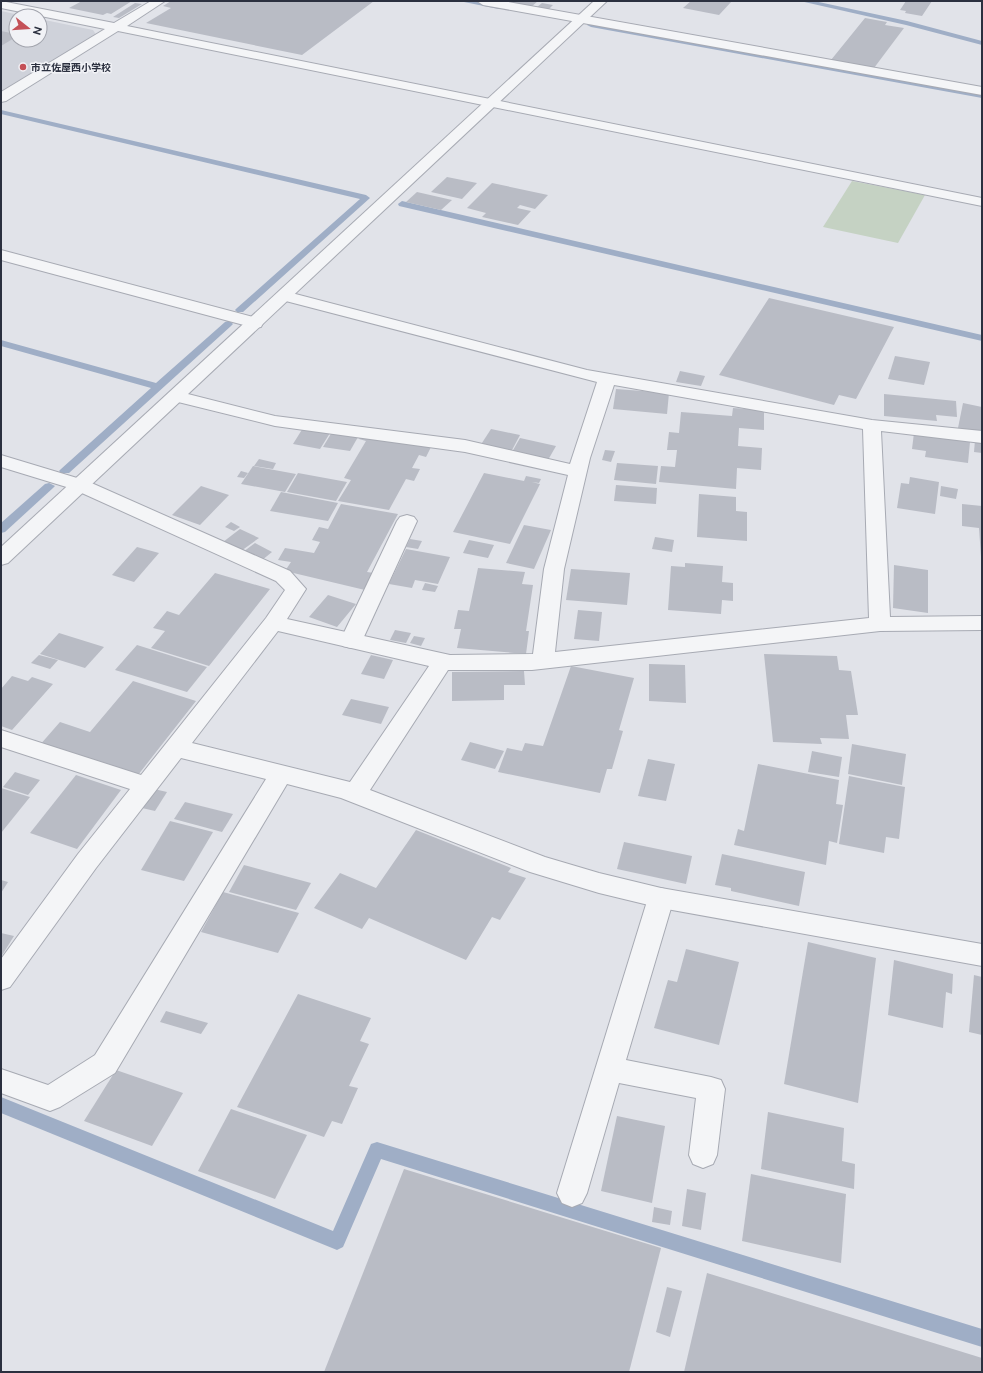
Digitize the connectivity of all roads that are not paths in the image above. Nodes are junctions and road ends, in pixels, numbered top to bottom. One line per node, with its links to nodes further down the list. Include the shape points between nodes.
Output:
1 (159, 1): 6 (street)
2 (483, 1): 5 (street)
3 (601, 1): 5 (street)
4 (1, 4): 6 (street)
5 (581, 19): 7 (street); 9 (street)
6 (116, 27): 8 (street); 9 (street)
7 (982, 91)
8 (1, 98)
9 (493, 103): 10 (street); 12 (street)
10 (982, 202)
11 (1, 255): 13 (street)
12 (284, 296): 13 (street); 14 (street, via 586,375)
13 (255, 323): 15 (street)
14 (607, 378): 16 (street); 19 (street)
15 (176, 396): 19 (street, via 274,421 465,446); 20 (street)
16 (872, 425): 17 (street); 25 (street)
17 (982, 437)
18 (1, 461): 20 (street)
19 (577, 471): 27 (street, via 554,569)
20 (80, 485): 22 (street); 24 (street, via 283,576 296,589)
21 (407, 521): 26 (street)
22 (1, 558)
23 (982, 622): 25 (street)
24 (273, 623): 26 (street); 30 (street)
25 (880, 624): 27 (street)
26 (351, 641): 28 (street)
27 (543, 660): 28 (street, via 450,663)
28 (443, 661): 33 (street)
29 (1, 738): 32 (street)
30 (176, 748): 31 (street); 32 (street)
31 (281, 774): 33 (street); 38 (street, via 105,1064 50,1098)
32 (146, 785): 36 (street)
33 (355, 794): 34 (street, via 539,865)
34 (661, 898): 35 (street); 37 (street)
35 (982, 955)
36 (1, 979)
37 (610, 1069): 39 (street, via 711,1089); 40 (street)
38 (1, 1081)
39 (703, 1155)
40 (572, 1193)

